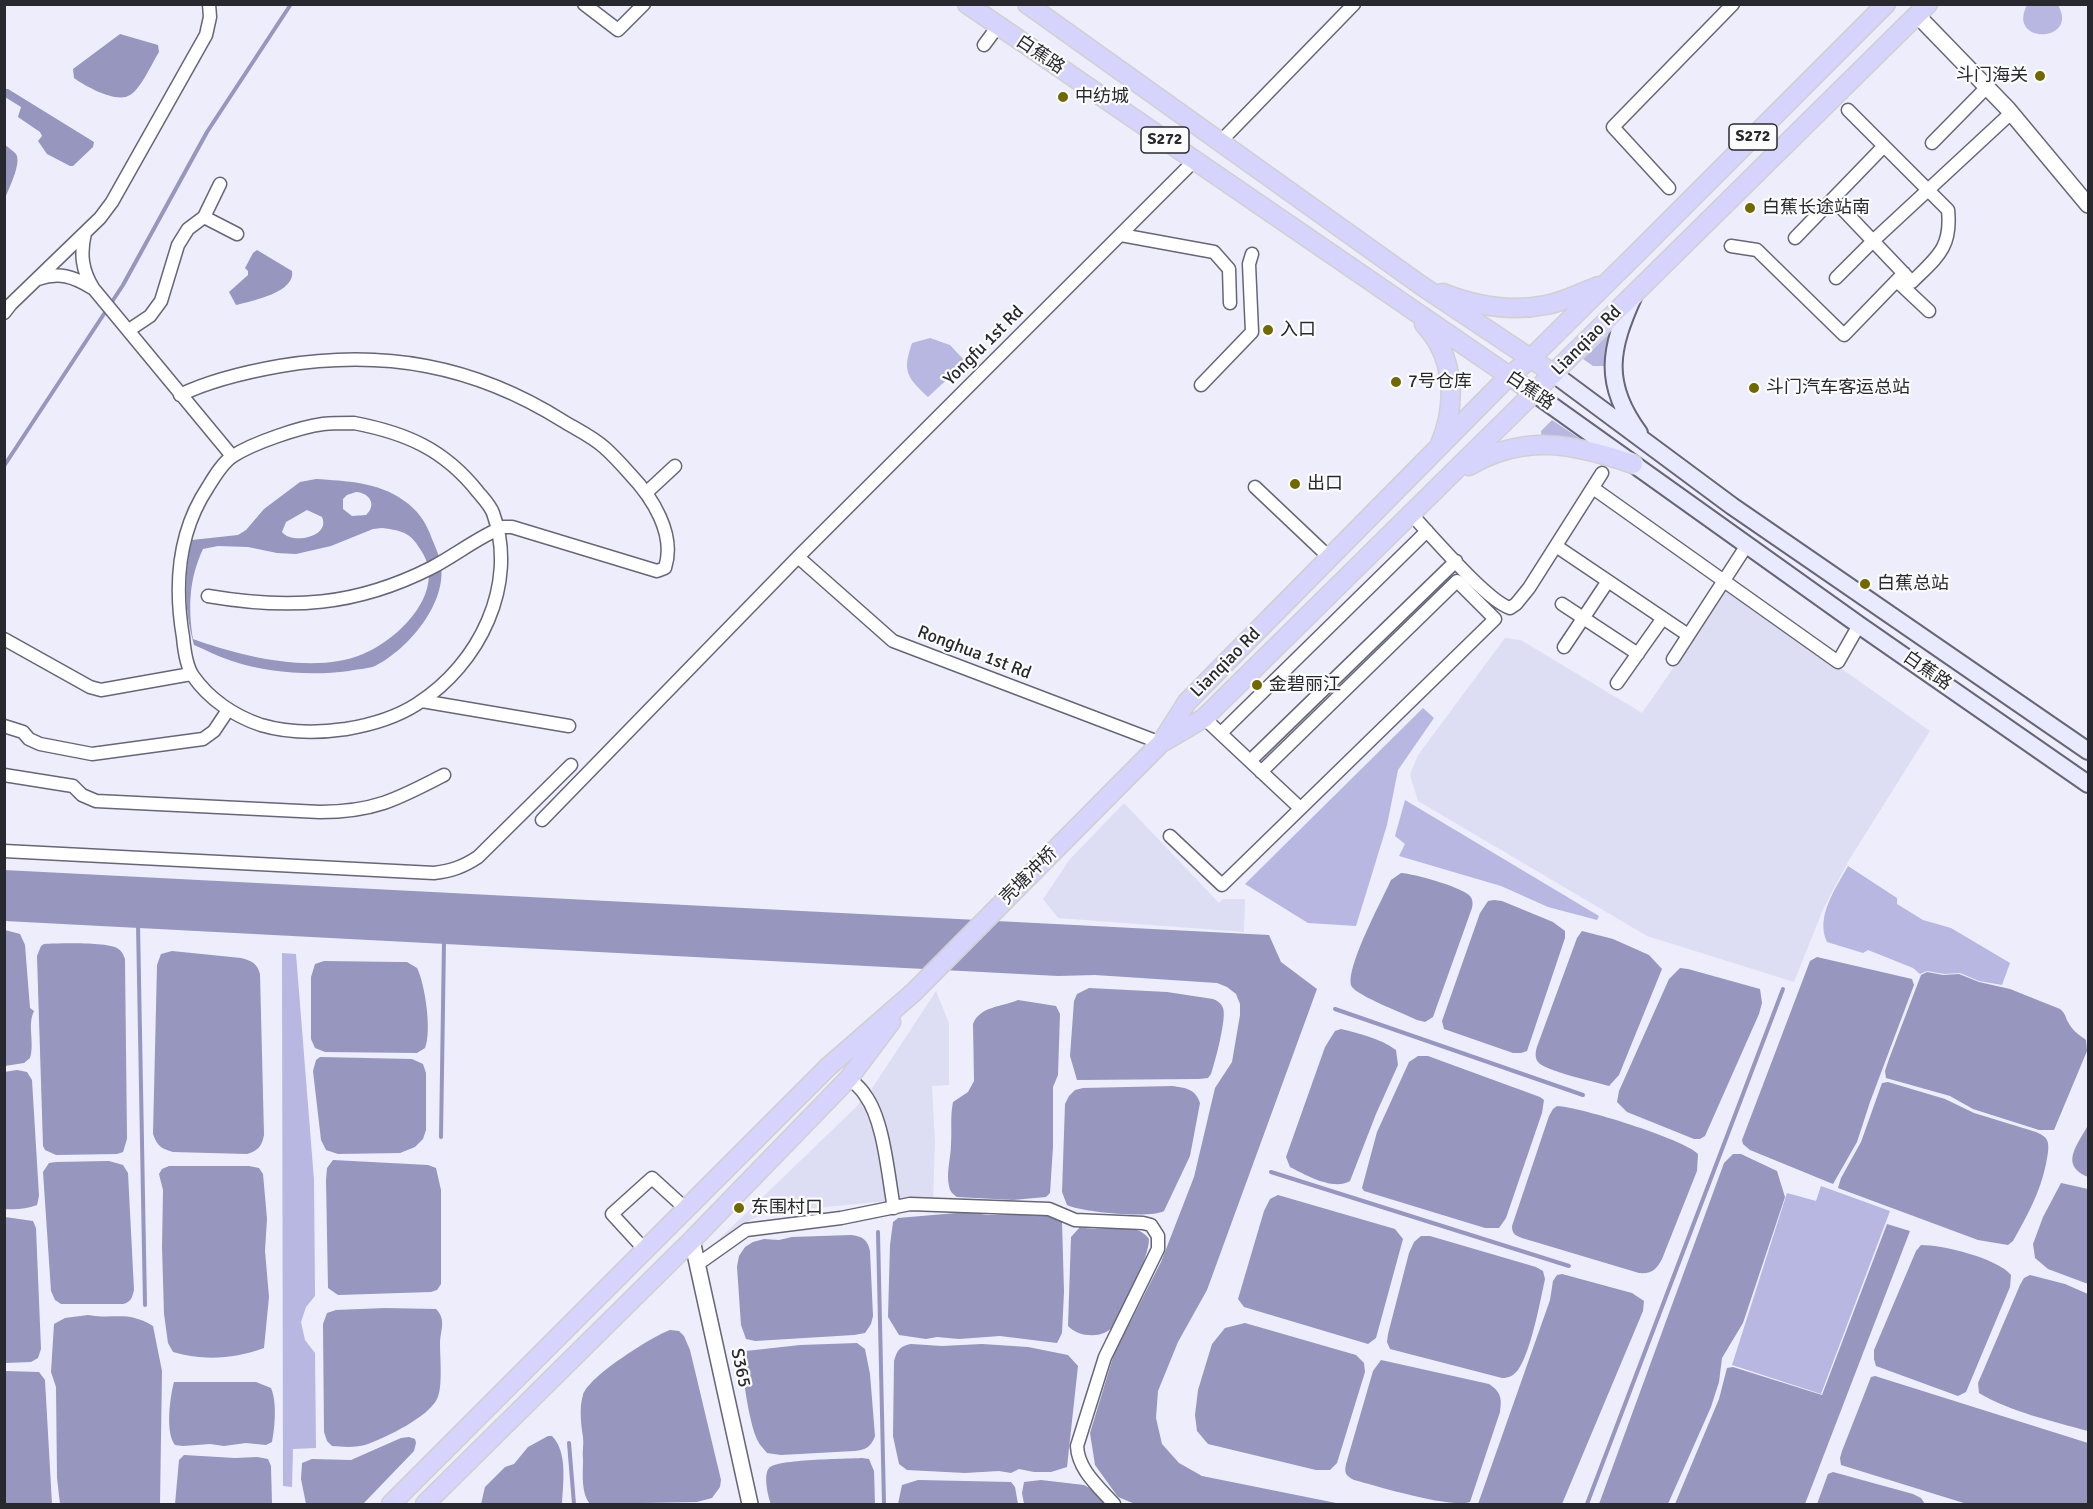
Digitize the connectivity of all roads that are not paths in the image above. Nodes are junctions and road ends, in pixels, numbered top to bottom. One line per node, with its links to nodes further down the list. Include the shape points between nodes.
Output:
1 (209, 4): 25 (street, via 206,35 112,202)
2 (584, 4): 3 (street, via 618,30)
3 (644, 4)
4 (967, 4): 10 (main road, 白蕉路 / S272)
5 (1027, 4): 15 (main road, 白蕉路 / S272)
6 (1354, 4): 15 (street)
7 (1733, 4): 20 (street, via 1613,127)
8 (1878, 9): 33 (main road, Lianqiao Rd / S272)
9 (1922, 10): 12 (street); 35 (main road, Lianqiao Rd / S272)
10 (998, 26): 11 (street); 18 (main road, 白蕉路 / S272)
11 (984, 45)
12 (1987, 87): 14 (street); 16 (street)
13 (1848, 110): 17 (street)
14 (2011, 112): 21 (street); 23 (street)
15 (1221, 141): 32 (main road, 白蕉路 / S272)
16 (1932, 143)
17 (1884, 146): 21 (street); 22 (street)
18 (1196, 160): 27 (street, Yongfu 1st Rd); 34 (main road, 白蕉路 / S272)
19 (220, 184): 24 (street)
20 (1669, 188)
21 (1929, 189): 29 (street); 36 (street, via 1948,210 1950,227 1943,250 1912,282)
22 (1833, 199): 28 (street); 29 (street)
23 (2088, 205)
24 (204, 217): 26 (street); 47 (street, via 188,229 178,245 161,301 150,316)
25 (85, 233): 38 (street); 41 (street, via 82,261)
26 (237, 234)
27 (1121, 235): 43 (street, via 1214,252 1229,269); 71 (street, Yongfu 1st Rd)
28 (1795, 238)
29 (1874, 240): 36 (street); 37 (street)
30 (1731, 246): 36 (street, via 1757,250 1844,335)
31 (1252, 254): 51 (street, via 1252,332)
32 (1381, 255): 34 (main road); 40 (main road, 白蕉路 / S272)
33 (1633, 258): 35 (main road); 39 (main road, Lianqiao Rd / S272)
34 (1363, 276): 44 (main road, 白蕉路 / S272)
35 (1652, 277): 42 (main road, Lianqiao Rd / S272)
36 (1901, 277): 45 (street)
37 (1836, 278)
38 (37, 279): 41 (street, via 64,275); 46 (street)
39 (1606, 283): 40 (main road, via 1548,305 1503,308); 48 (main road, Lianqiao Rd / S272)
40 (1422, 286): 48 (main road, S272)
41 (93, 288): 47 (street)
42 (1635, 294): 49 (main road, Lianqiao Rd / S272); 54 (main road, via 1617,341 1612,371 1624,408)
43 (1230, 303)
44 (1411, 309): 50 (main road, 白蕉路 / S272); 55 (main road, via 1429,329 1448,365 1449,412)
45 (1929, 311)
46 (4, 313)
47 (129, 330): 53 (street)
48 (1530, 359): 49 (main road, S272); 50 (main road, Lianqiao Rd / S272)
49 (1554, 374): 52 (main road, Lianqiao Rd / S272); 54 (main road, 白蕉路)
50 (1508, 377): 52 (main road, 白蕉路 / S272); 55 (main road, Lianqiao Rd)
51 (1201, 385)
52 (1534, 393): 57 (main road, 白蕉路); 60 (main road, Lianqiao Rd)
53 (180, 395): 56 (street); 64 (street, via 252,371 315,360 376,359 436,367 495,384 550,412 603,446)
54 (1647, 443): 95 (main road, 白蕉路)
55 (1437, 451): 61 (main road, Lianqiao Rd)
56 (232, 456): 67 (street, via 291,432 323,424 354,423 387,429 420,442 472,485 492,511); 86 (street, via 197,503 180,558 179,616)
57 (1633, 464): 60 (main road, via 1585,449 1540,443 1497,454); 69 (main road, 白蕉路)
58 (675, 466): 64 (street)
59 (1602, 473): 63 (street)
60 (1451, 476): 65 (main road, Lianqiao Rd)
61 (1409, 478): 65 (main road); 72 (main road, Lianqiao Rd)
62 (1255, 487): 72 (street)
63 (1593, 488): 70 (street); 74 (street)
64 (646, 492): 67 (street, via 663,525 668,553 662,571 512,527)
65 (1429, 499): 66 (main road, Lianqiao Rd)
66 (1412, 515): 68 (street); 90 (main road, Lianqiao Rd)
67 (496, 530): 76 (street, via 413,576 361,595 285,605); 88 (street, via 500,575 494,606 482,636 463,662)
68 (1427, 531): 73 (street); 93 (street)
69 (1747, 545): 74 (street); 80 (main road, 白蕉路)
70 (1556, 546): 73 (street, via 1529,588 1510,608 1488,594); 75 (street)
71 (798, 557): 94 (street, Ronghua 1st Rd, via 893,641); 104 (street, Yongfu 1st Rd)
72 (1330, 558): 94 (main road, Lianqiao Rd, via 1187,702)
73 (1456, 561): 97 (street)
74 (1724, 580): 80 (street, via 1838,662); 81 (street)
75 (1608, 581): 78 (street); 79 (street)
76 (208, 596)
77 (1562, 604): 78 (street)
78 (1584, 618): 83 (street); 84 (street)
79 (1663, 618): 81 (street); 84 (street)
80 (1859, 625): 102 (main road, 白蕉路)
81 (1688, 635): 85 (street)
82 (4, 639): 86 (street, via 101,690)
83 (1564, 647)
84 (1638, 654): 87 (street)
85 (1673, 659)
86 (191, 674): 89 (street)
87 (1617, 683)
88 (422, 700): 89 (street, via 387,718 325,732 263,725); 92 (street)
89 (228, 710): 91 (street, via 214,731 203,739 92,754 40,744 23,732)
90 (1204, 718): 93 (street); 94 (main road, Lianqiao Rd)
91 (4, 726)
92 (569, 726)
93 (1221, 733): 97 (street)
94 (1161, 743): 96 (main road, Lianqiao Rd)
95 (2088, 751)
96 (1143, 761): 107 (main road, 壳塘冲桥)
97 (1250, 761): 99 (street)
98 (571, 765): 106 (street, via 478,857 449,871)
99 (1261, 772): 103 (street); 103 (street, via 1457,581 1495,619)
100 (4, 775): 101 (street, via 73,786 96,801 320,812 373,808)
101 (444, 775)
102 (2088, 783)
103 (1300, 808): 105 (street, via 1222,885)
104 (542, 820)
105 (1170, 836)
106 (4, 851)
107 (914, 992): 108 (main road); 110 (main road, via 828,1067)
108 (849, 1078): 109 (street, via 874,1110); 111 (main road)
109 (894, 1208): 113 (street, via 746,1230); 117 (street, via 910,1204 1049,1209 1075,1220 1143,1222 1156,1232 1158,1249 1105,1357 1077,1446 1082,1467)
110 (680, 1215): 111 (main road); 112 (main road); 112 (street, via 652,1178 612,1214)
111 (692, 1240): 113 (street, S365); 115 (main road)
112 (645, 1250): 114 (main road)
113 (698, 1264): 116 (street, S365)
114 (391, 1504)
115 (425, 1504)
116 (750, 1504)
117 (1114, 1504)

